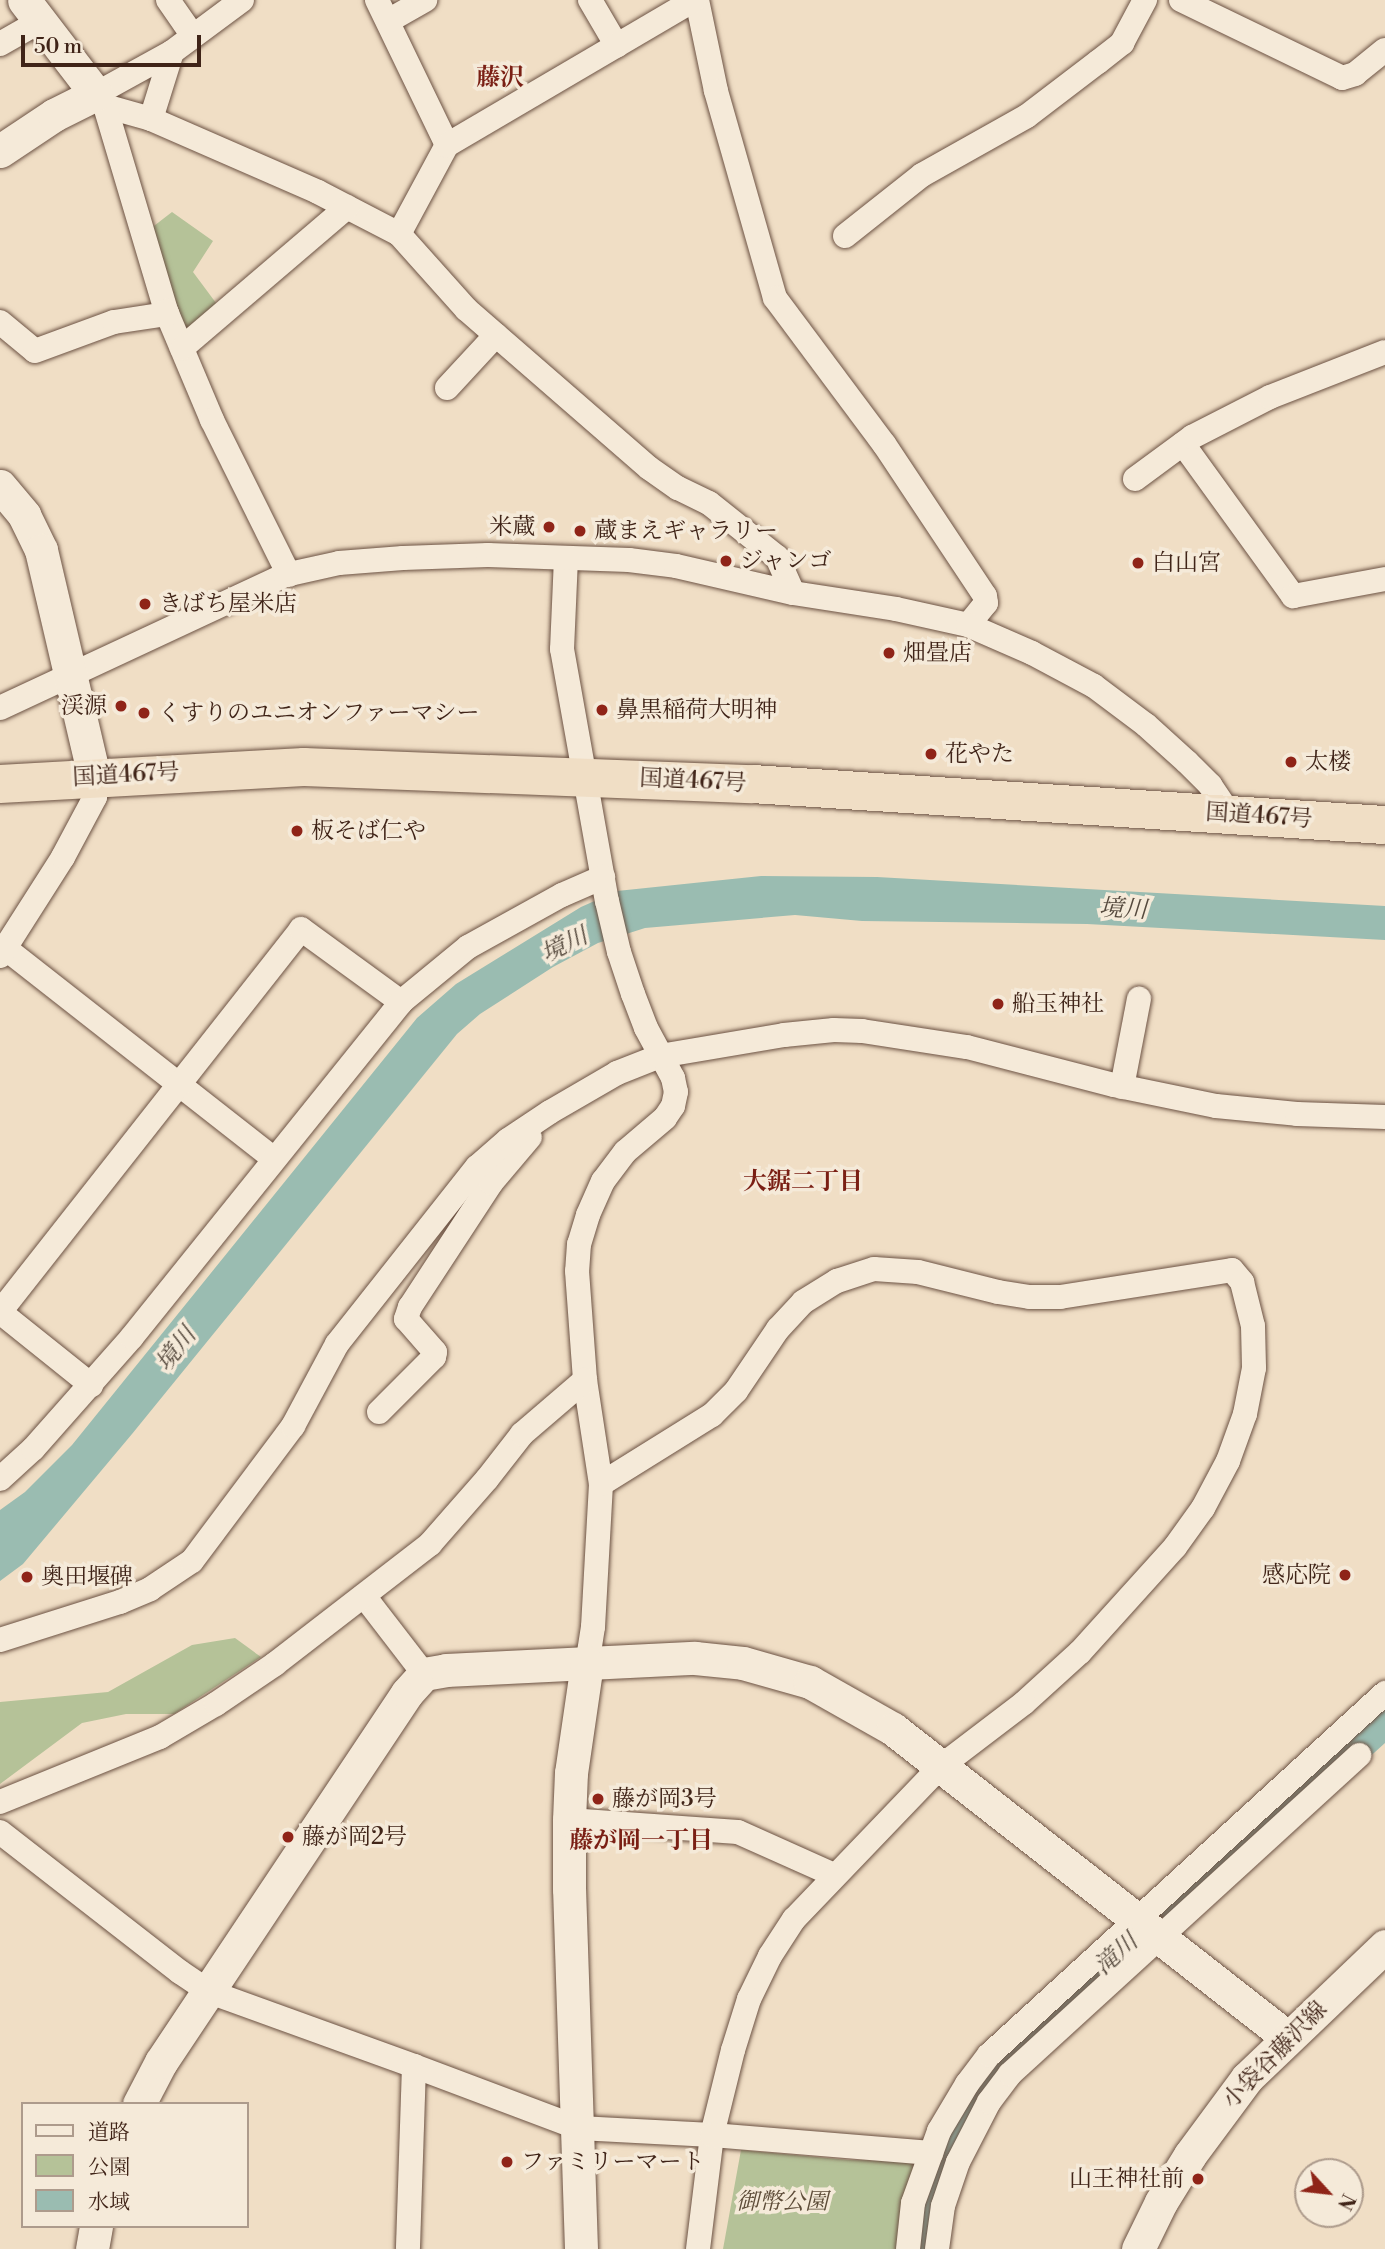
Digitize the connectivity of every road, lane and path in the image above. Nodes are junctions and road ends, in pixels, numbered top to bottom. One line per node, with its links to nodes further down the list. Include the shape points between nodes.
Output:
1 (167, 0): 10 (street)
2 (242, 0): 10 (street)
3 (425, 0): 9 (street)
4 (590, 0): 12 (street)
5 (696, 0): 12 (street); 35 (street, via 716,91 775,298 900,466 985,596 986,603)
6 (1145, 0): 21 (street, via 1122,43 1098,62 1027,116 922,175)
7 (1181, 0): 13 (street, via 1342,78 1355,74)
8 (33, 10): 11 (street); 15 (street)
9 (382, 11): 17 (street)
10 (193, 36): 14 (street)
11 (0, 44)
12 (617, 46): 17 (street)
13 (1385, 50)
14 (172, 52): 15 (street); 16 (street)
15 (100, 100): 16 (street); 18 (street, via 54,115); 22 (street)
16 (151, 119): 19 (street)
17 (447, 145): 20 (street)
18 (0, 151)
19 (347, 207): 20 (street); 25 (street)
20 (399, 234): 24 (street, via 466,309)
21 (845, 236)
22 (167, 314): 23 (street, via 114,322 35,351); 25 (street)
23 (0, 322)
24 (496, 335): 27 (street); 34 (street, via 649,468 709,503 777,557)
25 (182, 348): 32 (street, via 212,420)
26 (1385, 352): 28 (street, via 1270,397)
27 (447, 388)
28 (1183, 444): 29 (street); 33 (street, via 1293,596)
29 (1135, 480)
30 (0, 486): 36 (street, via 24,515 41,550)
31 (566, 558): 32 (street, via 402,558 339,563); 34 (street, via 676,566); 39 (street, via 562,649)
32 (289, 575): 36 (street)
33 (1385, 579)
34 (793, 593): 35 (street)
35 (968, 625): 41 (street, via 1094,686 1187,762)
36 (72, 675): 37 (street); 38 (street)
37 (0, 708)
38 (94, 776): 39 (highway, 国道467号, via 304,767); 40 (highway, 国道467号); 44 (street, via 95,797)
39 (587, 776): 41 (highway, 国道467号); 43 (street)
40 (0, 784)
41 (1229, 813): 42 (highway, 国道467号)
42 (1385, 825)
43 (603, 877): 46 (street, via 539,906 468,947); 47 (street, via 619,952)
44 (3, 952): 48 (street)
45 (1139, 999): 49 (street)
46 (401, 1002): 48 (street, via 301,929); 52 (street)
47 (660, 1056): 49 (street, via 784,1035 862,1031 967,1047); 50 (street, via 617,1073); 54 (street, via 673,1078 673,1106 625,1152 603,1181 579,1244)
48 (178, 1083): 52 (street); 53 (street)
49 (1122, 1087): 51 (street, via 1254,1111)
50 (550, 1112): 56 (street, via 491,1183 410,1307 406,1319 435,1352 434,1357); 60 (street, via 477,1167 337,1344 293,1426 192,1561 120,1602)
51 (1385, 1117)
52 (274, 1159): 55 (street)
53 (0, 1312): 55 (street)
54 (585, 1380): 58 (street); 59 (street, via 522,1434 430,1544)
55 (91, 1385): 57 (street)
56 (379, 1412)
57 (0, 1479)
58 (601, 1484): 61 (street); 65 (street, via 712,1415 736,1391 778,1329 803,1302 849,1277 874,1269 918,1272 998,1292 1060,1297 1232,1270 1241,1282 1253,1326 1254,1368 1245,1414 1228,1461 1203,1508 1175,1548 1080,1652 1024,1703)
59 (364, 1596): 62 (street); 66 (street, via 265,1671 160,1737)
60 (0, 1640)
61 (587, 1663): 62 (street); 65 (street, via 695,1658 788,1674 867,1712); 67 (street)
62 (424, 1674): 72 (street)
63 (1385, 1693): 70 (street)
64 (1360, 1755): 70 (street)
65 (940, 1768): 69 (street); 70 (street)
66 (0, 1802)
67 (569, 1820): 69 (street, via 738,1832); 76 (street)
68 (0, 1832): 72 (street)
69 (834, 1875): 77 (street, via 794,1919 754,1988)
70 (1148, 1927): 73 (street); 78 (street, via 989,2055 950,2110); 85 (street, via 989,2102 958,2162 943,2206)
71 (1385, 1946): 73 (street, 小袋谷藤沢線)
72 (210, 1992): 74 (street); 75 (street, via 161,2062)
73 (1287, 2037): 86 (street, 小袋谷藤沢線, via 1216,2116 1161,2202)
74 (414, 2066): 76 (street); 81 (street)
75 (140, 2102)
76 (579, 2128): 77 (street); 82 (street)
77 (712, 2135): 78 (street); 83 (street)
78 (931, 2153): 84 (street, via 913,2203)
79 (96, 2228): 80 (street)
80 (92, 2249)
81 (408, 2249)
82 (582, 2249)
83 (698, 2249)
84 (908, 2249)
85 (937, 2249)
86 (1138, 2249)

